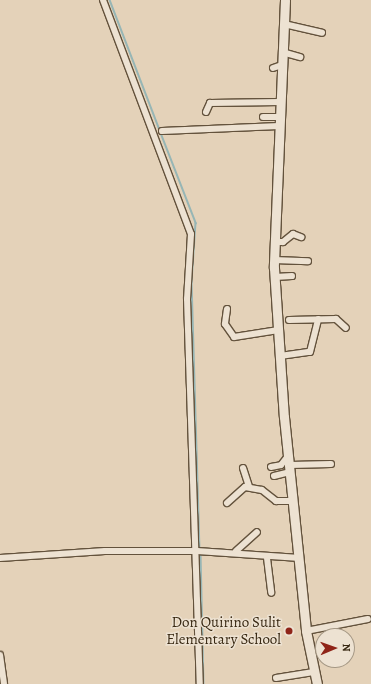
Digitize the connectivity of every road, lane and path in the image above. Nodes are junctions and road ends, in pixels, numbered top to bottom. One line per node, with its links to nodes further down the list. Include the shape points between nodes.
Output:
1 (103, 0): 34 (street, via 191,234 188,299)
2 (285, 0): 3 (street)
3 (284, 24): 4 (street); 5 (street)
4 (322, 33)
5 (282, 52): 6 (street); 7 (street, via 277,67)
6 (300, 57)
7 (280, 102): 8 (street, via 210,103); 10 (street)
8 (206, 112)
9 (263, 117): 10 (street)
10 (279, 122): 11 (street); 13 (street)
11 (162, 132)
12 (301, 237): 13 (street, via 293,234 283,242)
13 (274, 242): 14 (street)
14 (274, 260): 15 (street); 17 (street)
15 (308, 261)
16 (292, 276): 17 (street)
17 (275, 277): 22 (street)
18 (227, 309): 22 (street, via 225,324 234,336)
19 (318, 319): 20 (street); 21 (street, via 336,318); 23 (street, via 310,352)
20 (289, 320)
21 (346, 328)
22 (278, 330): 23 (street)
23 (280, 356): 24 (street)
24 (288, 455): 26 (street, via 281,465); 28 (street)
25 (331, 464): 28 (street)
26 (271, 466)
27 (243, 468): 30 (street)
28 (290, 469): 29 (street); 31 (street)
29 (274, 476)
30 (249, 487): 31 (street, via 262,490 276,501); 32 (street, via 241,489)
31 (294, 501): 38 (street)
32 (227, 503)
33 (258, 532): 35 (street)
34 (197, 551): 35 (street); 36 (street, via 105,551); 46 (street)
35 (236, 551): 37 (street)
36 (0, 558)
37 (267, 558): 38 (street); 39 (street)
38 (300, 558): 41 (street)
39 (271, 593)
40 (368, 620): 41 (street)
41 (306, 631): 43 (street)
42 (0, 655): 45 (street)
43 (314, 672): 44 (street); 47 (street)
44 (276, 678)
45 (4, 684)
46 (200, 684)
47 (316, 684)

